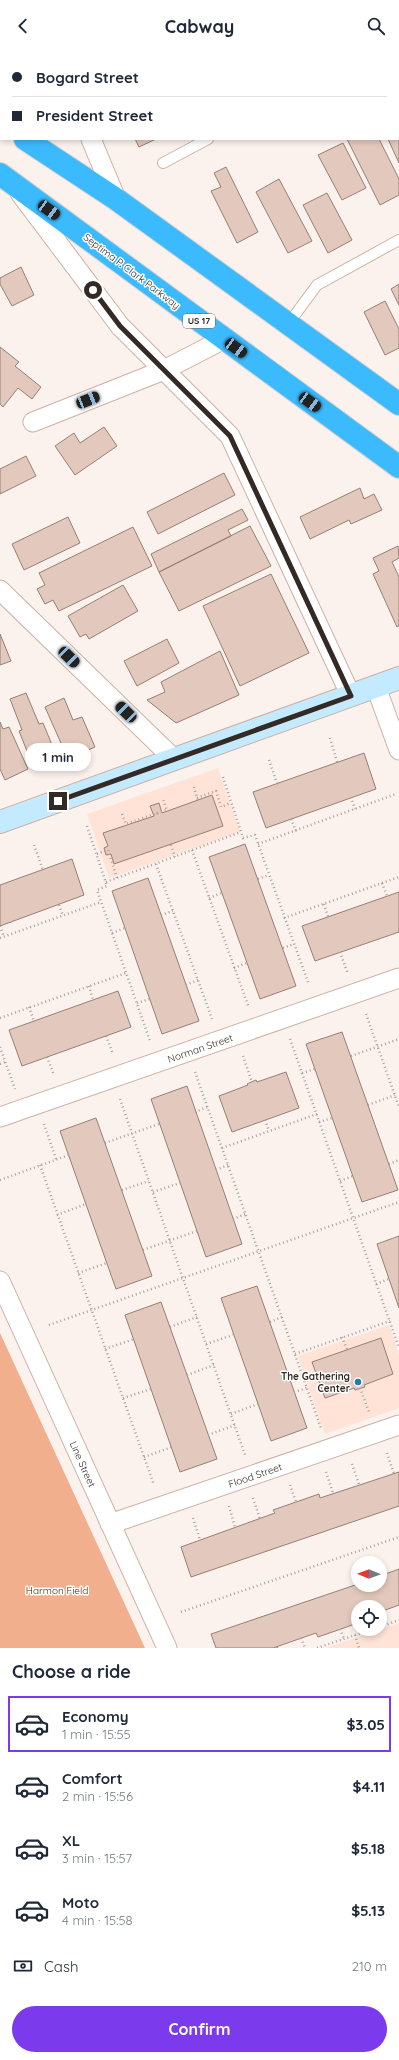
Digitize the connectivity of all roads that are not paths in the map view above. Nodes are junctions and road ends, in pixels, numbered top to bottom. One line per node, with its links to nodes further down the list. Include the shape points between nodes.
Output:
1 (27, 140): 6 (highway)
2 (91, 140): 6 (street)
3 (206, 140): 4 (lane)
4 (163, 163)
5 (6, 178): 9 (highway, Septima P. Clark Parkway / US 17); 10 (street, via 120,326)
6 (116, 199): 8 (highway)
7 (399, 240): 8 (lane, via 317,285)
8 (289, 323): 11 (highway)
9 (224, 339): 10 (street); 13 (highway, Septima P. Clark Parkway / US 17)
10 (164, 370): 12 (street); 17 (street, via 230,436)
11 (399, 404)
12 (33, 422)
13 (399, 466)
14 (0, 590): 19 (street)
15 (399, 678): 16 (street)
16 (376, 687): 17 (street); 18 (street)
17 (351, 696): 19 (street)
18 (399, 750)
19 (174, 759): 20 (street)
20 (0, 822)
21 (399, 978): 22 (street, Norman Street)
22 (0, 1117)
23 (0, 1281): 25 (street, Line Street)
24 (399, 1425): 25 (street, Flood Street)
25 (110, 1524): 26 (street, Line Street)
26 (167, 1648)

